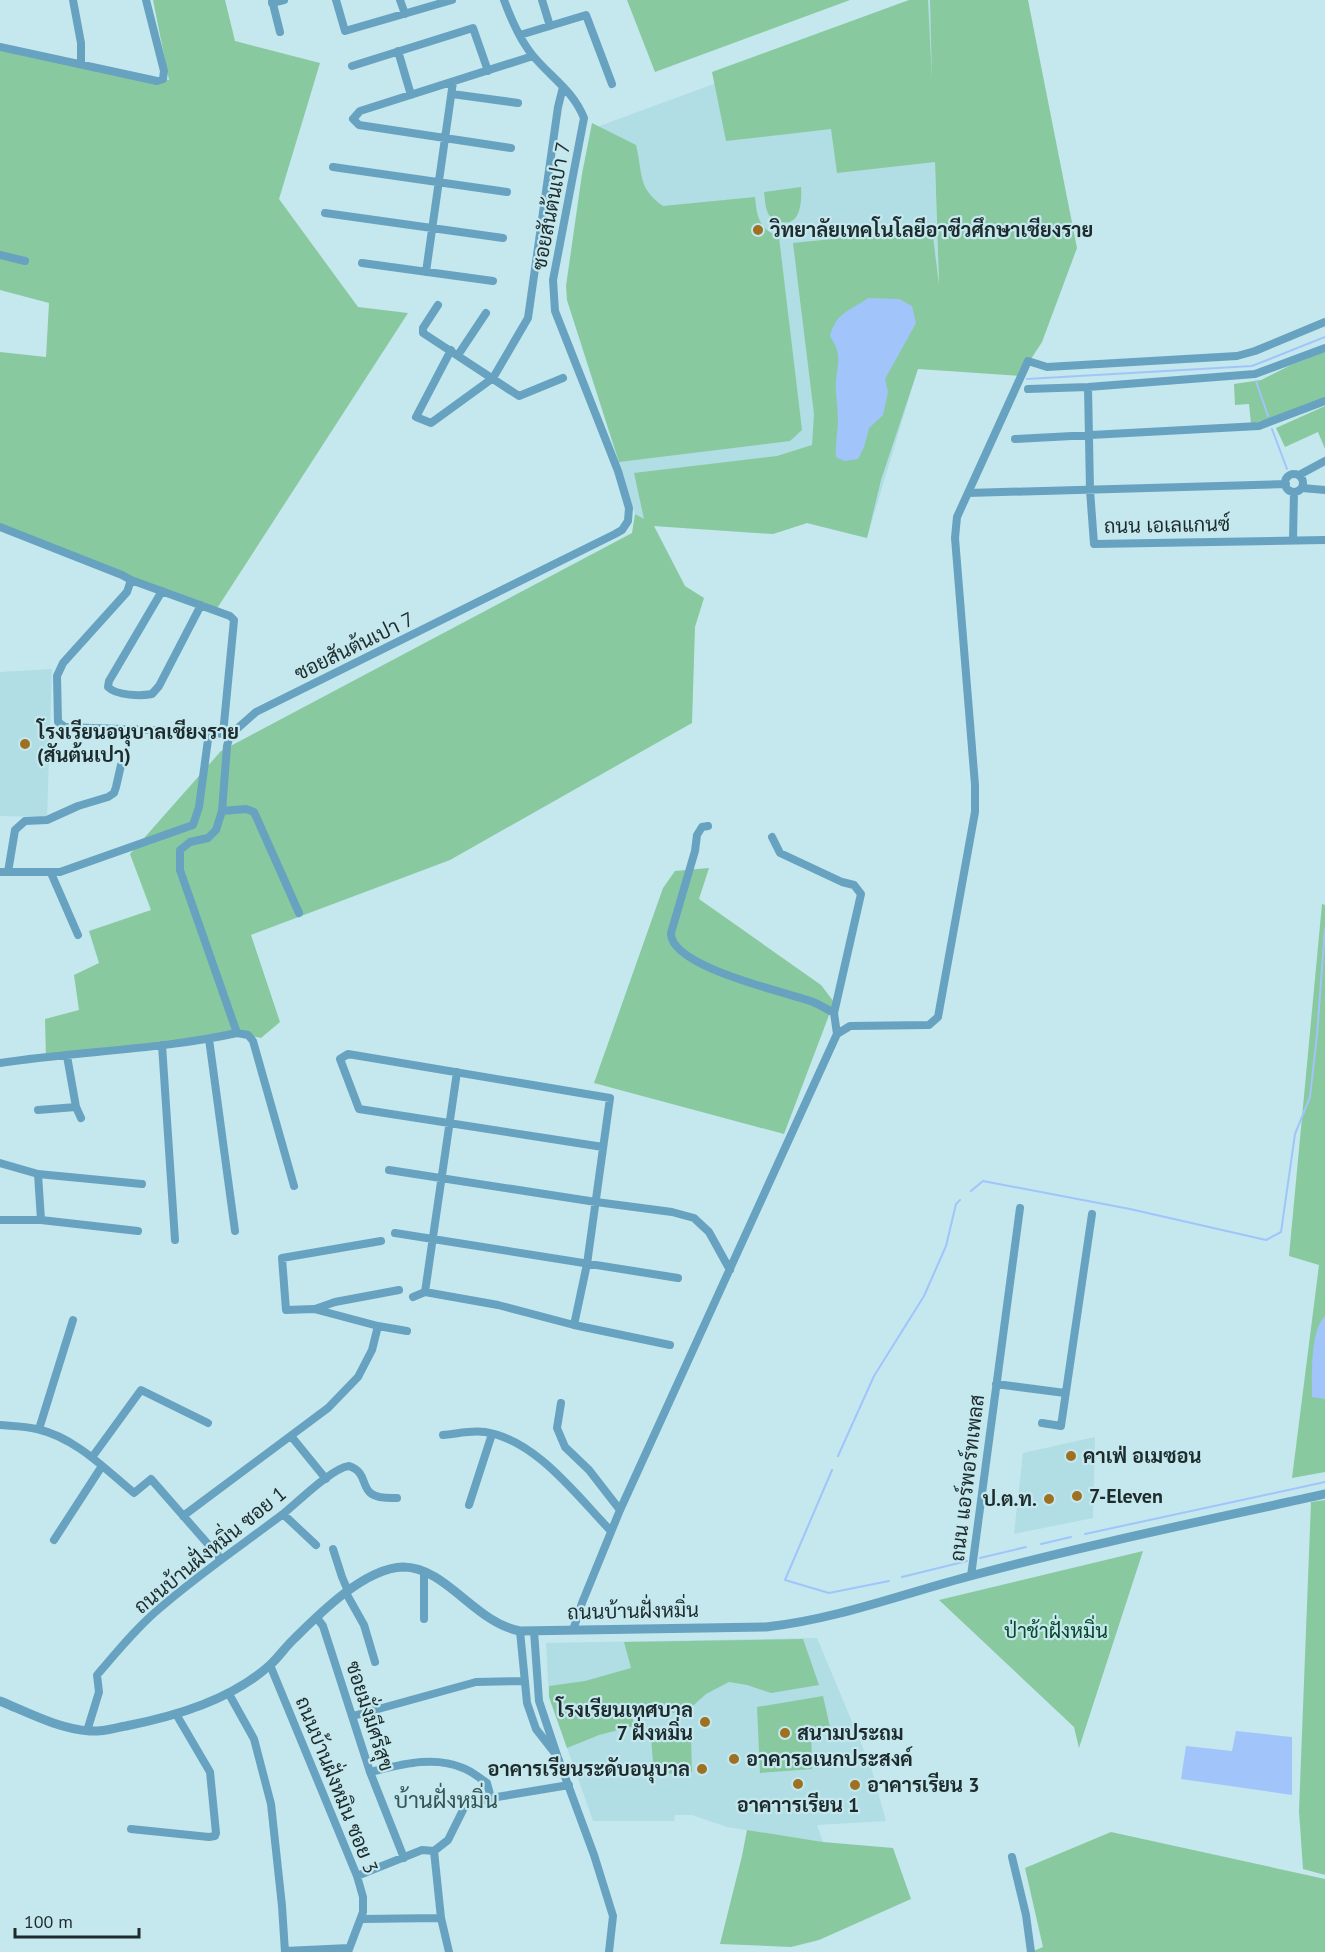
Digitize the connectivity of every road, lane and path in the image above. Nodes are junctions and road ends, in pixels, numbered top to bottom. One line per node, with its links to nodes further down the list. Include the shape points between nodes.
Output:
1 (73, 0): 17 (street)
2 (146, 0): 17 (street, via 163,79 156,81)
3 (284, 0): 9 (street)
4 (336, 0): 10 (street, via 345,31)
5 (400, 0): 10 (street)
6 (452, 0): 10 (street)
7 (504, 0): 13 (street)
8 (542, 0): 11 (street)
9 (272, 2): 12 (street)
10 (405, 14)
11 (550, 26): 13 (street); 21 (street, via 585,15)
12 (280, 32)
13 (520, 35): 16 (street)
14 (0, 46): 17 (street)
15 (398, 51): 18 (street); 19 (street, via 473,28); 24 (street)
16 (533, 56): 19 (street); 22 (street)
17 (81, 64)
18 (352, 66)
19 (488, 71): 20 (street)
20 (453, 82): 23 (street); 24 (street)
21 (612, 84)
22 (563, 87): 44 (street, via 528,318); 66 (street, ซอยสันต้นเปา 7, via 577,102 584,118 553,280 555,311 618,471 629,508 628,521 615,534 256,712)
23 (452, 94): 25 (street); 26 (street)
24 (411, 95): 26 (street, via 360,111 354,115 354,122)
25 (518, 103)
26 (445, 139): 27 (street); 29 (street)
27 (512, 148)
28 (333, 167): 29 (street)
29 (439, 183): 30 (street); 32 (street)
30 (507, 192)
31 (325, 213): 32 (street)
32 (433, 228): 33 (street); 37 (street)
33 (503, 238)
34 (0, 255): 35 (street)
35 (25, 261)
36 (362, 263): 37 (street)
37 (426, 272): 38 (street)
38 (492, 282)
39 (438, 305): 43 (street, via 423,333)
40 (486, 314): 43 (street)
41 (1325, 322): 58 (street, via 1237,356 1047,367 1028,361)
42 (1325, 348): 46 (street, via 1255,374)
43 (454, 352): 44 (street); 44 (street, via 416,417 431,423)
44 (493, 378): 45 (street, via 523,396)
45 (563, 378)
46 (1088, 387): 47 (street); 49 (street, ถนน เอเลแกนซ์)
47 (1028, 389)
48 (1325, 401): 49 (street, via 1259,426)
49 (1089, 436): 50 (street); 55 (street, ถนน เอเลแกนซ์)
50 (1015, 439)
51 (1325, 461): 52 (street)
52 (1299, 475): 53 (street, via 1290,475); 54 (street, via 1304,483)
53 (1286, 484): 55 (street, ถนน เอเลแกนซ์); 57 (street)
54 (1302, 488): 56 (street); 57 (street)
55 (1090, 490): 58 (street, ถนน เอเลแกนซ์); 60 (street, ถนน เอเลแกนซ์, via 1094,544)
56 (1325, 490)
57 (1294, 492): 60 (street)
58 (968, 494): 77 (street, via 957,517 955,538 975,812 938,1017 929,1025 850,1026)
59 (0, 527): 62 (street)
60 (1293, 540): 61 (street, ถนน เอเลแกนซ์)
61 (1325, 540)
62 (131, 580): 63 (street); 65 (street, via 127,592 63,663 57,676 58,722 65,727)
63 (162, 591): 64 (street); 64 (street, via 109,681 108,687 113,691 152,694)
64 (201, 605): 66 (street, via 230,616 235,623)
65 (209, 732): 66 (street); 72 (street, via 193,825)
66 (226, 735): 68 (street)
67 (121, 765): 71 (street, via 114,793 108,797 47,820 19,825)
68 (222, 811): 73 (street, via 254,812); 76 (street, via 216,830 208,838 190,842 180,850 180,870)
69 (708, 826): 75 (street, via 702,827 697,836 671,933 675,947 718,971 813,1002)
70 (772, 837): 75 (street, via 780,853 854,885 861,894)
71 (4, 872): 72 (street)
72 (51, 873): 74 (street)
73 (299, 913)
74 (78, 935)
75 (834, 1013): 77 (street)
76 (237, 1033): 78 (street); 93 (street, via 248,1035 253,1041)
77 (837, 1034): 106 (street)
78 (209, 1039): 79 (street); 99 (street)
79 (162, 1045): 80 (street); 103 (street)
80 (67, 1056): 81 (street); 83 (street)
81 (0, 1064)
82 (457, 1072): 86 (street); 86 (street, via 348,1054 340,1059 359,1109); 87 (street, via 610,1098)
83 (76, 1107): 84 (street); 85 (street)
84 (38, 1110)
85 (81, 1118)
86 (450, 1124): 87 (street); 91 (street)
87 (603, 1147): 94 (street)
88 (0, 1163): 90 (street)
89 (388, 1170): 91 (street)
90 (38, 1174): 92 (street); 98 (street)
91 (442, 1178): 94 (street); 102 (street)
92 (142, 1184)
93 (294, 1186)
94 (596, 1203): 105 (street); 106 (street, via 694,1218 709,1232)
95 (1020, 1208): 117 (street, ถนน แอร์พอร์ทเพลส)
96 (1092, 1214): 118 (street)
97 (0, 1220): 98 (street)
98 (41, 1220): 100 (street)
99 (235, 1231)
100 (138, 1232)
101 (396, 1233): 102 (street)
102 (433, 1239): 105 (street); 109 (street)
103 (175, 1240)
104 (381, 1241): 111 (street, via 282,1258 286,1310)
105 (588, 1263): 107 (street); 113 (street)
106 (730, 1270): 133 (street)
107 (678, 1278)
108 (399, 1290): 111 (street)
109 (425, 1292): 110 (street); 113 (street, via 498,1305)
110 (413, 1297)
111 (314, 1309): 114 (street)
112 (73, 1320): 123 (street)
113 (574, 1325): 116 (street)
114 (378, 1326): 115 (street); 126 (street, via 372,1350 358,1377 328,1408)
115 (407, 1331)
116 (670, 1345)
117 (996, 1384): 118 (street, ถนน แอร์พอร์ทเพลส); 142 (street, ถนน แอร์พอร์ทเพลส)
118 (1065, 1393): 121 (street, via 1061,1426)
119 (561, 1402): 133 (street, via 557,1428 565,1447)
120 (208, 1423): 127 (street, via 141,1390)
121 (1042, 1423)
122 (0, 1425): 123 (street)
123 (39, 1429): 127 (street)
124 (492, 1434): 125 (street, via 476,1431); 132 (street); 136 (street, via 538,1457)
125 (443, 1435)
126 (291, 1436): 129 (street); 135 (street)
127 (93, 1456): 128 (street)
128 (102, 1466): 135 (street, via 134,1493 151,1479); 137 (street)
129 (326, 1479): 131 (street, ถนนบ้านฝั่งหมิ่น ซอย 1, via 349,1466 357,1471 370,1494); 134 (street, ถนนบ้านฝั่งหมิ่น ซอย 1)
130 (1325, 1494): 142 (street, ถนนบ้านฝั่งหมิ่น)
131 (397, 1498)
132 (469, 1505)
133 (620, 1510): 136 (street)
134 (283, 1514): 138 (street); 140 (street, ถนนบ้านฝั่งหมิ่น ซอย 1)
135 (183, 1516): 140 (street)
136 (611, 1531): 146 (street)
137 (54, 1540)
138 (316, 1545)
139 (333, 1548): 143 (street)
140 (221, 1559): 156 (street, ถนนบ้านฝั่งหมิ่น ซอย 1, via 159,1608 97,1675 99,1692)
141 (424, 1572): 143 (street, ถนนบ้านฝั่งหมิ่น, via 405,1567 389,1569); 145 (street); 147 (street, ถนนบ้านฝั่งหมิ่น, via 491,1621)
142 (971, 1576): 146 (street, ถนนบ้านฝั่งหมิ่น, via 799,1623)
143 (347, 1592): 144 (street, ถนนบ้านฝั่งหมิ่น); 149 (street, via 364,1625)
144 (316, 1618): 150 (street, ถนนบ้านฝั่งหมิ่น); 155 (street, ซอยมั่งมีศรีสุข, via 323,1626)
145 (424, 1620)
146 (573, 1630): 148 (street, ถนนบ้านฝั่งหมิ่น)
147 (520, 1631): 148 (street, ถนนบ้านฝั่งหมิ่น); 151 (street)
148 (534, 1631): 157 (street, via 539,1701)
149 (375, 1662)
150 (270, 1665): 152 (street, ถนนบ้านฝั่งหมิ่น); 165 (street, ถนนบ้านฝั่งหมิน ซอย 3)
151 (525, 1681): 155 (street, via 476,1682); 157 (street, via 536,1729)
152 (229, 1694): 154 (street, ถนนบ้านฝั่งหมิ่น); 169 (street, via 254,1739 271,1804)
153 (0, 1701): 156 (street, ถนนบ้านฝั่งหมิ่น, via 60,1726)
154 (177, 1714): 156 (street, ถนนบ้านฝั่งหมิ่น); 161 (street, via 210,1772 216,1833 209,1837)
155 (353, 1716): 158 (street, ซอยมั่งมีศรีสุข)
156 (87, 1731)
157 (556, 1755): 159 (street)
158 (370, 1772): 160 (street, via 443,1761 465,1768 487,1783); 164 (street, ซอยมั่งมีศรีสุข)
159 (569, 1785): 160 (street); 171 (street, via 613,1916)
160 (491, 1798): 162 (street, via 465,1806 448,1840)
161 (131, 1829)
162 (434, 1851): 164 (street, via 422,1850); 166 (street)
163 (1012, 1857): 172 (street)
164 (404, 1858): 165 (street)
165 (357, 1876): 167 (street, ถนนบ้านฝั่งหมิน ซอย 3, via 363,1897)
166 (441, 1918): 167 (street); 170 (street)
167 (361, 1919): 168 (street, ถนนบ้านฝั่งหมิน ซอย 3)
168 (349, 1950): 169 (street)
169 (285, 1952)
170 (449, 1952)
171 (609, 1952)
172 (1030, 1952)

